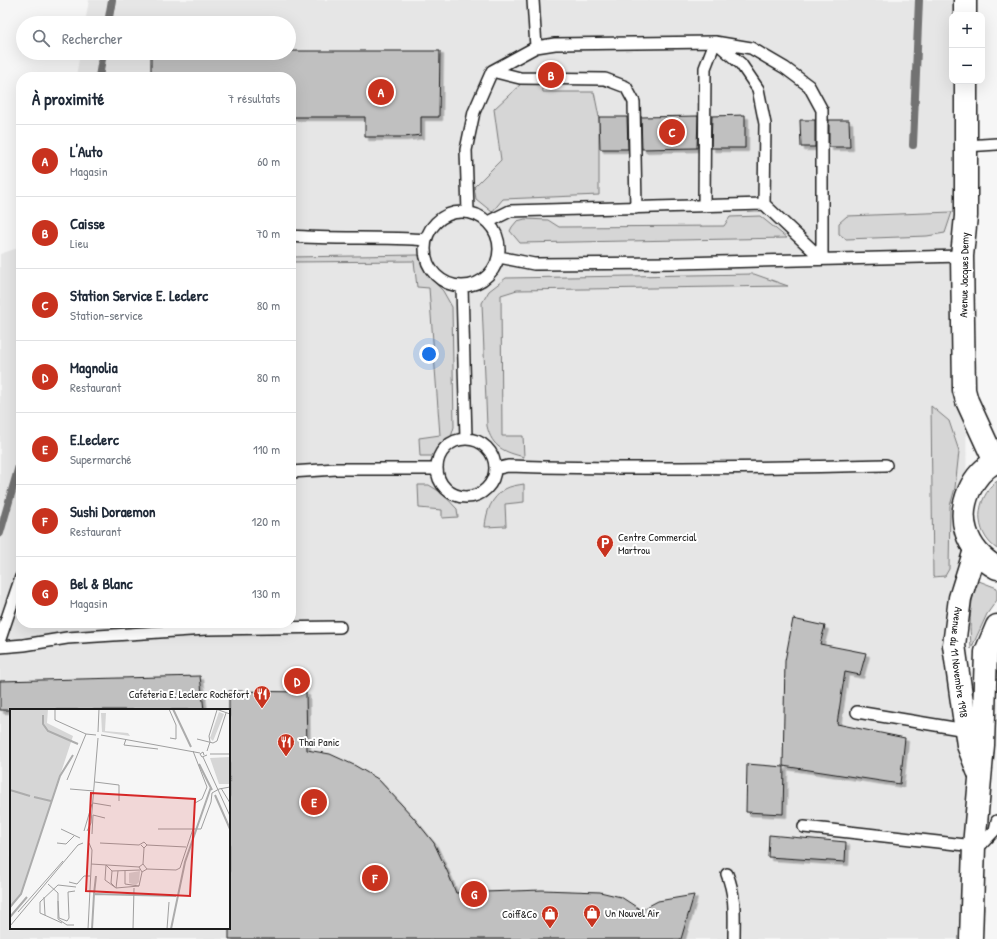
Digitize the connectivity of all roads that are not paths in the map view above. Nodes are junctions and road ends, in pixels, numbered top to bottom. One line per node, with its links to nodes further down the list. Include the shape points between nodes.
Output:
1 (533, 0): 5 (lane)
2 (965, 0): 3 (main road)
3 (965, 12)
4 (715, 42): 5 (lane, via 554,44); 10 (lane, via 741,64 758,89 765,124); 11 (lane, via 705,68); 19 (lane, via 751,48 785,68 809,86 822,110)
5 (536, 47): 6 (lane)
6 (492, 71): 12 (lane, via 520,78 605,79 626,86 634,102); 13 (lane, via 474,112 466,150)
7 (966, 84): 9 (main road, Avenue Jacques Demy)
8 (997, 144): 9 (lane)
9 (966, 146): 17 (main road, Avenue Jacques Demy, via 966,216)
10 (764, 204): 11 (lane); 19 (lane)
11 (704, 206): 12 (lane)
12 (636, 208): 14 (lane, via 510,211)
13 (468, 212): 14 (lane); 16 (lane, via 446,216 436,223)
14 (488, 222): 18 (lane, via 496,232)
15 (296, 236): 16 (lane, via 397,237)
16 (426, 240): 20 (lane, via 426,257 431,269 439,278 450,284)
17 (962, 256): 19 (lane); 22 (main road, Avenue Jacques Demy, via 964,390)
18 (498, 257): 19 (lane, via 534,264); 20 (lane, via 494,269 485,278 474,284)
19 (822, 259)
20 (462, 286): 21 (lane)
21 (466, 439): 24 (lane, via 483,445 490,451); 25 (lane, via 448,445 438,460)
22 (996, 461): 27 (main road, via 979,474 968,491 964,511 966,531)
23 (886, 465): 24 (lane)
24 (495, 468): 25 (lane, via 494,478 486,489 475,496 466,497 449,492 438,478)
25 (437, 469): 26 (lane)
26 (296, 472)
27 (975, 550): 28 (main road); 37 (main road, Avenue du 11 Novembre 1918, via 960,598 954,646)
28 (997, 568)
29 (16, 592): 34 (lane)
30 (997, 626): 38 (main road, Avenue du 11 Novembre 1918, via 986,652)
31 (340, 627): 33 (lane)
32 (295, 628): 35 (lane, via 67,638)
33 (296, 628)
34 (0, 639)
35 (0, 647)
36 (857, 712): 37 (lane)
37 (966, 730): 38 (main road, Avenue du 11 Novembre 1918, via 968,745)
38 (980, 774): 41 (main road, Avenue du 11 Novembre 1918)
39 (997, 821): 41 (lane, via 995,830)
40 (804, 827): 41 (lane)
41 (973, 849): 44 (main road, Avenue du 11 Novembre 1918)
42 (727, 874): 43 (lane, via 734,897)
43 (734, 939)
44 (971, 939)

